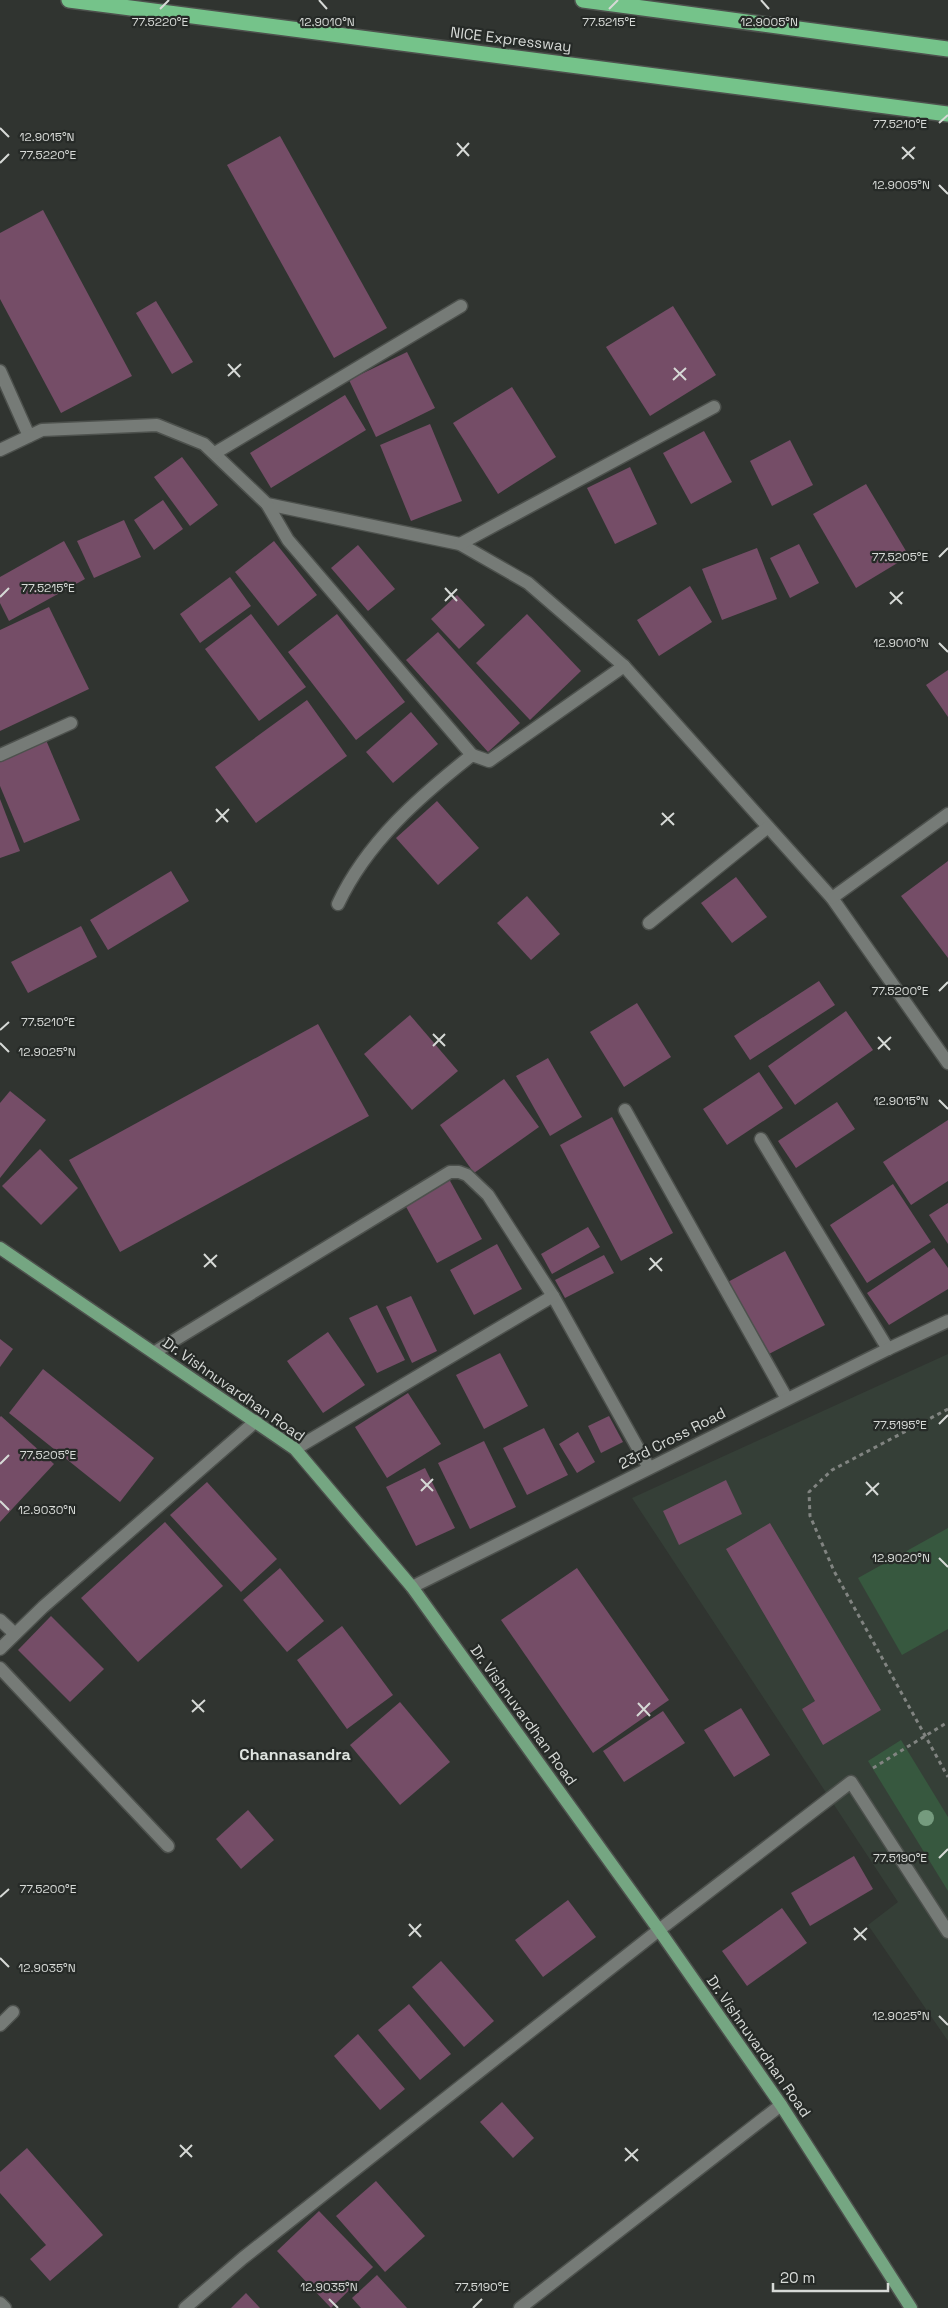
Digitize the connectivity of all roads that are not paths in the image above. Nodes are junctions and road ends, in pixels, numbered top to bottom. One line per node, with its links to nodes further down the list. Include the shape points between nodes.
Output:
1 (69, 0): 4 (highway, NICE Expressway)
2 (583, 0): 3 (highway)
3 (948, 49)
4 (948, 114)
5 (461, 306): 10 (street)
6 (0, 371): 8 (street)
7 (714, 407): 12 (street)
8 (30, 436): 9 (street); 10 (street, via 42,430 157,425 204,444)
9 (0, 450)
10 (215, 454): 11 (street)
11 (267, 504): 12 (street); 16 (street, via 288,540)
12 (460, 544): 13 (street, via 528,583)
13 (624, 666): 16 (street, via 489,761); 18 (street)
14 (71, 723): 15 (street)
15 (0, 755)
16 (472, 755): 20 (street, via 421,795 390,828 367,856)
17 (948, 814): 19 (street)
18 (768, 826): 19 (street); 21 (street)
19 (832, 898): 22 (street)
20 (338, 904)
21 (649, 923)
22 (948, 1064)
23 (626, 1110): 30 (street)
24 (761, 1139): 28 (street)
25 (0, 1248): 29 (main road, Dr. Vishnuvardhan Road)
26 (553, 1296): 29 (street, via 488,1195 467,1176 450,1172); 32 (street); 33 (street)
27 (948, 1321): 28 (street, 23rd Cross Road)
28 (888, 1349): 30 (street, 23rd Cross Road)
29 (155, 1352): 31 (main road, Dr. Vishnuvardhan Road)
30 (787, 1399): 33 (street, 23rd Cross Road)
31 (256, 1421): 32 (main road, Dr. Vishnuvardhan Road); 36 (street)
32 (295, 1449): 34 (main road, Dr. Vishnuvardhan Road)
33 (649, 1468): 34 (street, 23rd Cross Road)
34 (412, 1587): 40 (main road, Dr. Vishnuvardhan Road)
35 (0, 1620): 36 (street)
36 (15, 1634): 37 (street)
37 (0, 1648)
38 (0, 1668): 39 (street)
39 (168, 1846)
40 (659, 1930): 41 (street, via 851,1782); 44 (main road, Dr. Vishnuvardhan Road); 47 (street, via 243,2258)
41 (948, 1932)
42 (13, 2012): 43 (street)
43 (0, 2024)
44 (781, 2105): 48 (street); 49 (main road, Dr. Vishnuvardhan Road)
45 (0, 2303): 46 (street)
46 (5, 2308)
47 (185, 2308)
48 (520, 2308)
49 (911, 2308)

